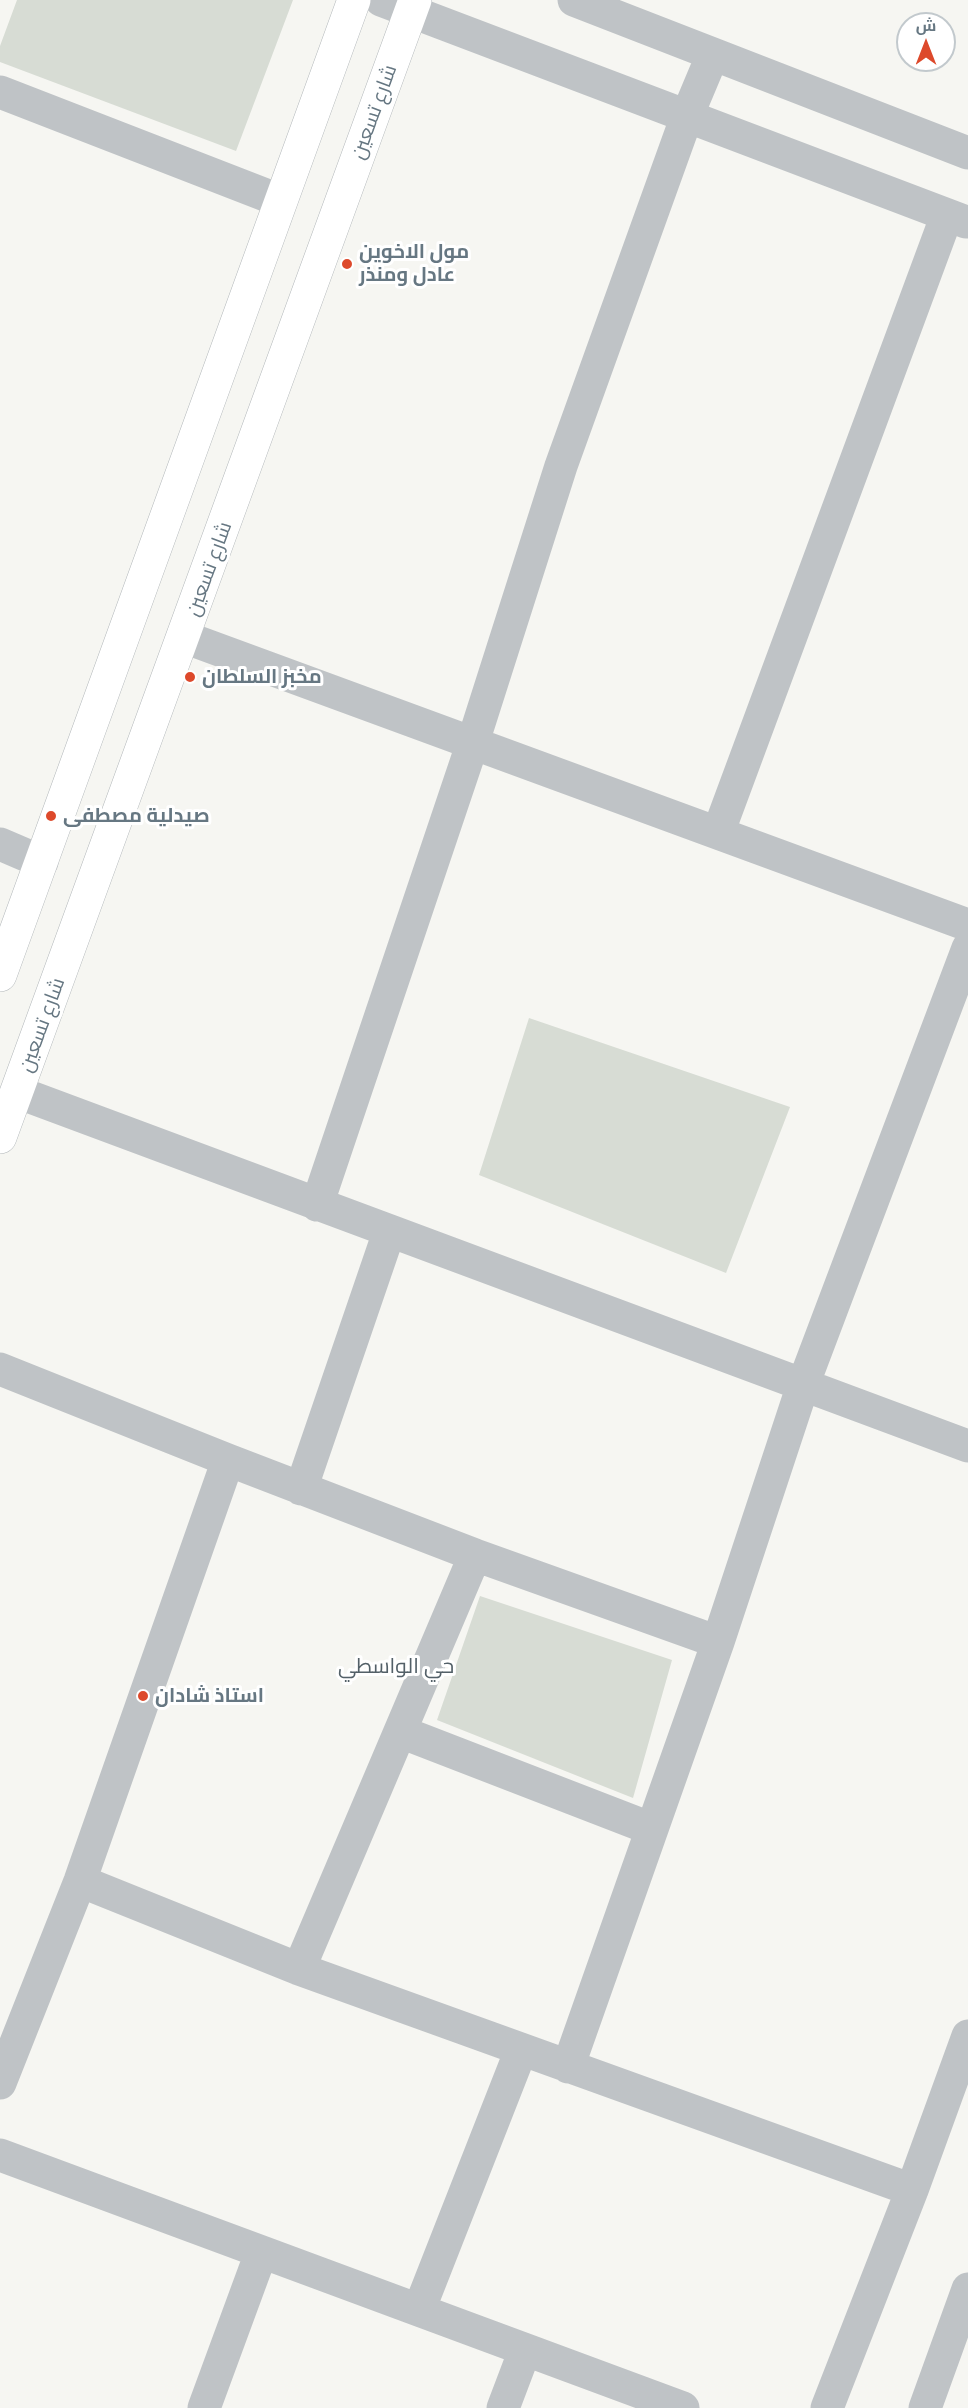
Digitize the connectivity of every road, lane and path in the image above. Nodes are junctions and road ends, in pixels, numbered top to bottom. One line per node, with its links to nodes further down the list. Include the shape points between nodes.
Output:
1 (354, 0): 8 (main road)
2 (574, 0): 4 (street)
3 (402, 4): 6 (street); 10 (main road, شارع تسعين)
4 (713, 54): 6 (street); 7 (street)
5 (0, 92): 8 (street)
6 (687, 116): 9 (street); 11 (street, via 561,465)
7 (968, 153)
8 (281, 201): 14 (main road)
9 (958, 219): 12 (street)
10 (184, 637): 11 (street); 18 (main road, شارع تسعين)
11 (472, 742): 12 (street); 20 (street)
12 (718, 833): 15 (street)
13 (0, 844): 14 (street)
14 (42, 862): 17 (main road)
15 (968, 925)
16 (968, 948): 23 (street)
17 (0, 975)
18 (18, 1092): 19 (main road, شارع تسعين); 20 (street)
19 (0, 1137)
20 (317, 1205): 21 (street)
21 (389, 1232): 23 (street); 26 (street)
22 (0, 1369): 25 (street)
23 (803, 1385): 24 (street); 28 (street)
24 (968, 1446)
25 (228, 1460): 26 (street); 31 (street)
26 (301, 1489): 27 (street)
27 (475, 1555): 28 (street); 29 (street)
28 (718, 1642): 30 (street)
29 (401, 1732): 30 (street); 32 (street)
30 (652, 1829): 35 (street)
31 (80, 1881): 32 (street); 36 (street)
32 (299, 1969): 34 (street)
33 (968, 2036): 38 (street)
34 (521, 2050): 35 (street); 41 (street)
35 (568, 2067): 38 (street)
36 (0, 2083)
37 (0, 2155): 39 (street)
38 (912, 2190): 46 (street)
39 (261, 2253): 41 (street); 43 (street)
40 (968, 2289): 47 (street)
41 (419, 2310): 42 (street)
42 (525, 2350): 44 (street); 45 (street)
43 (204, 2408)
44 (503, 2408)
45 (683, 2408)
46 (827, 2408)
47 (925, 2408)

